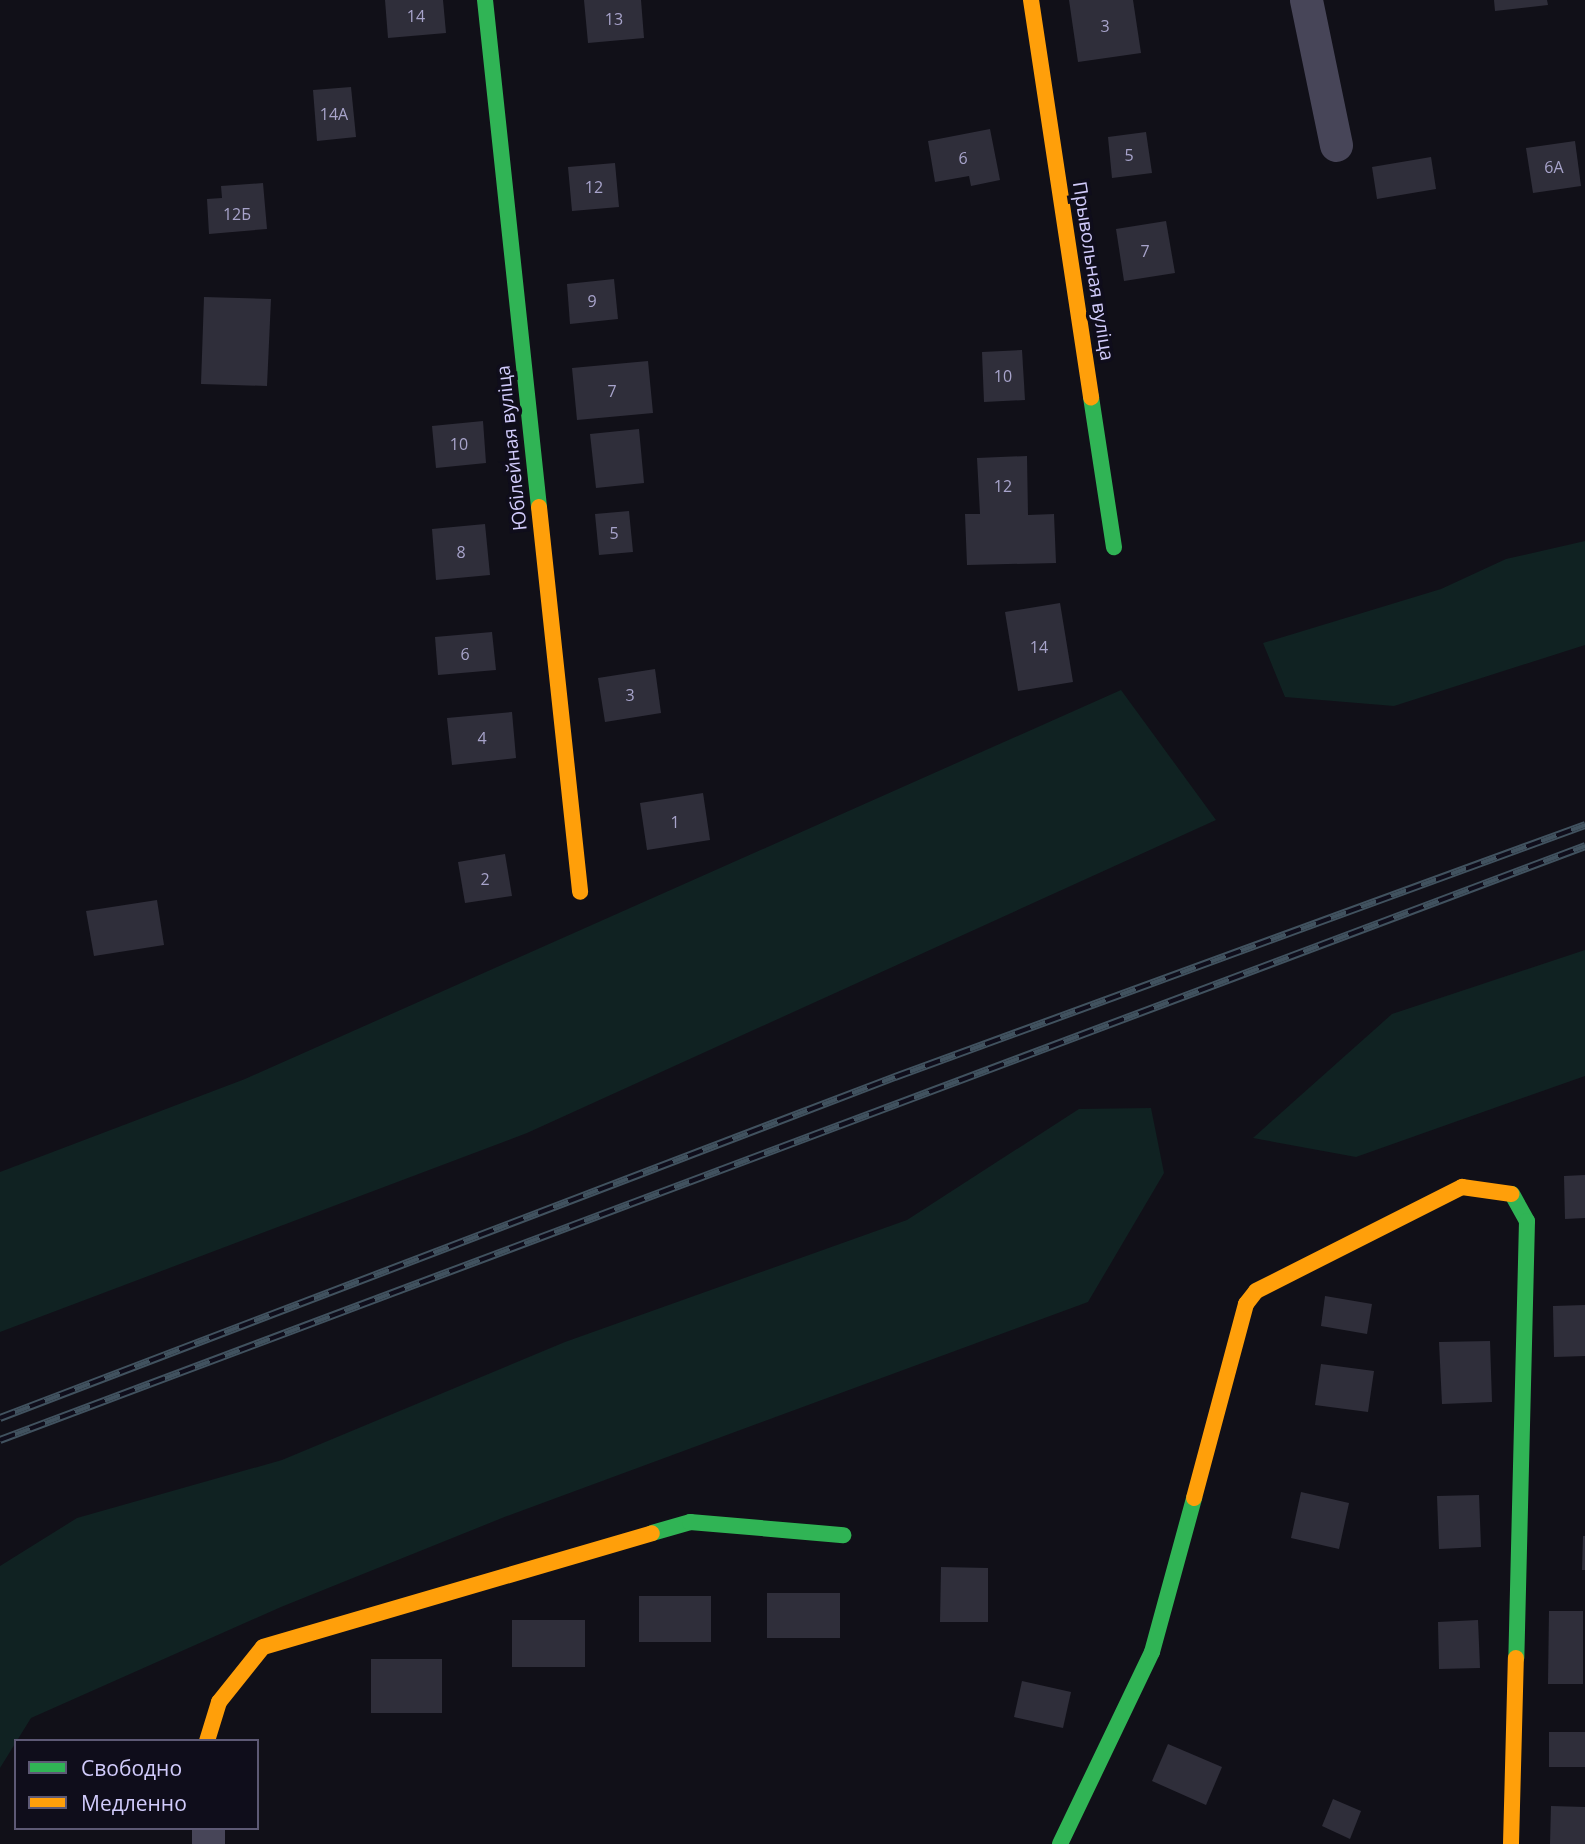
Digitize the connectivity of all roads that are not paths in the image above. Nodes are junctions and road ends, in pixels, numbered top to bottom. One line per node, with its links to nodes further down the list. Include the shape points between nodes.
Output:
1 (485, 0): 6 (street, Юбілейная вуліца)
2 (1031, 0): 5 (street, Прывольная вуліца)
3 (1306, 0): 4 (street)
4 (1336, 145)
5 (1114, 547)
6 (580, 892)
7 (843, 1535): 8 (street, via 690,1522 263,1647 219,1702)
8 (208, 1739)
9 (1060, 1844): 10 (street, via 1152,1652 1246,1304 1256,1291 1462,1187 1490,1186 1516,1195 1527,1222)
10 (1511, 1844)

